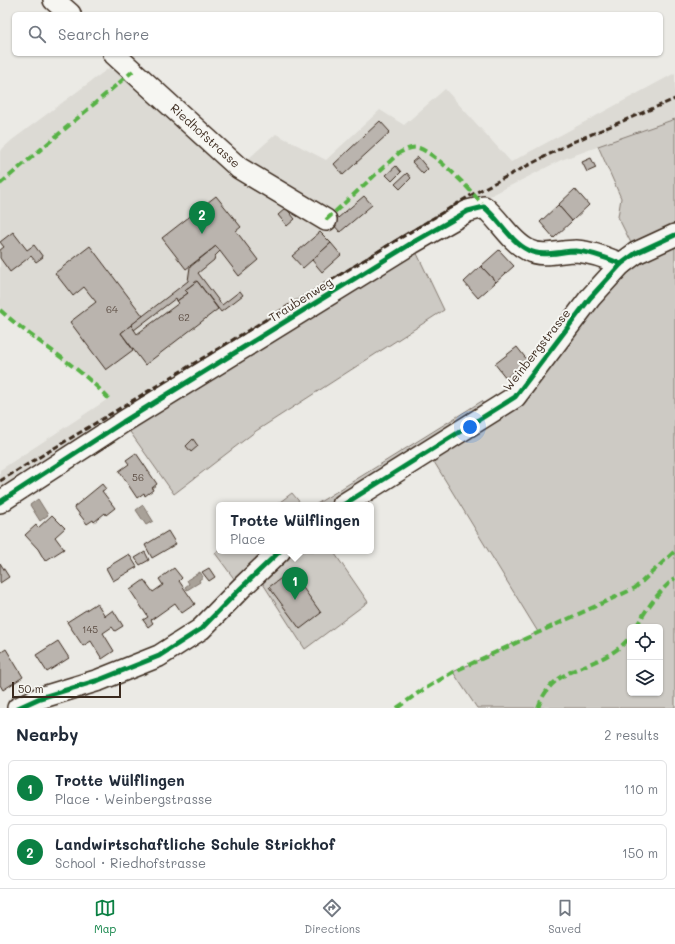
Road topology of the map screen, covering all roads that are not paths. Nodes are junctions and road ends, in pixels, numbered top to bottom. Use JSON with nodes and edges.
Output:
{"nodes":[{"id":1,"x":54,"y":0,"type":"edge"},
{"id":2,"x":68,"y":12,"type":"edge"},
{"id":3,"x":116,"y":56,"type":"edge"},
{"id":4,"x":326,"y":220,"type":"dead end"},
{"id":5,"x":675,"y":235,"type":"edge"},
{"id":6,"x":621,"y":264,"type":"junction"},
{"id":7,"x":0,"y":502,"type":"edge"},
{"id":8,"x":348,"y":502,"type":"edge"},
{"id":9,"x":277,"y":554,"type":"edge"},
{"id":10,"x":18,"y":708,"type":"edge"}],
"edges":[{"from":1,"to":2,"type":"street"},
{"from":3,"to":4,"type":"street","name":"Riedhofstrasse"},
{"from":5,"to":6,"type":"street","name":"Weinbergstrasse"},
{"from":6,"to":7,"type":"street","name":"Traubenweg"},
{"from":6,"to":8,"type":"street","name":"Weinbergstrasse"},
{"from":9,"to":10,"type":"street"}]}
